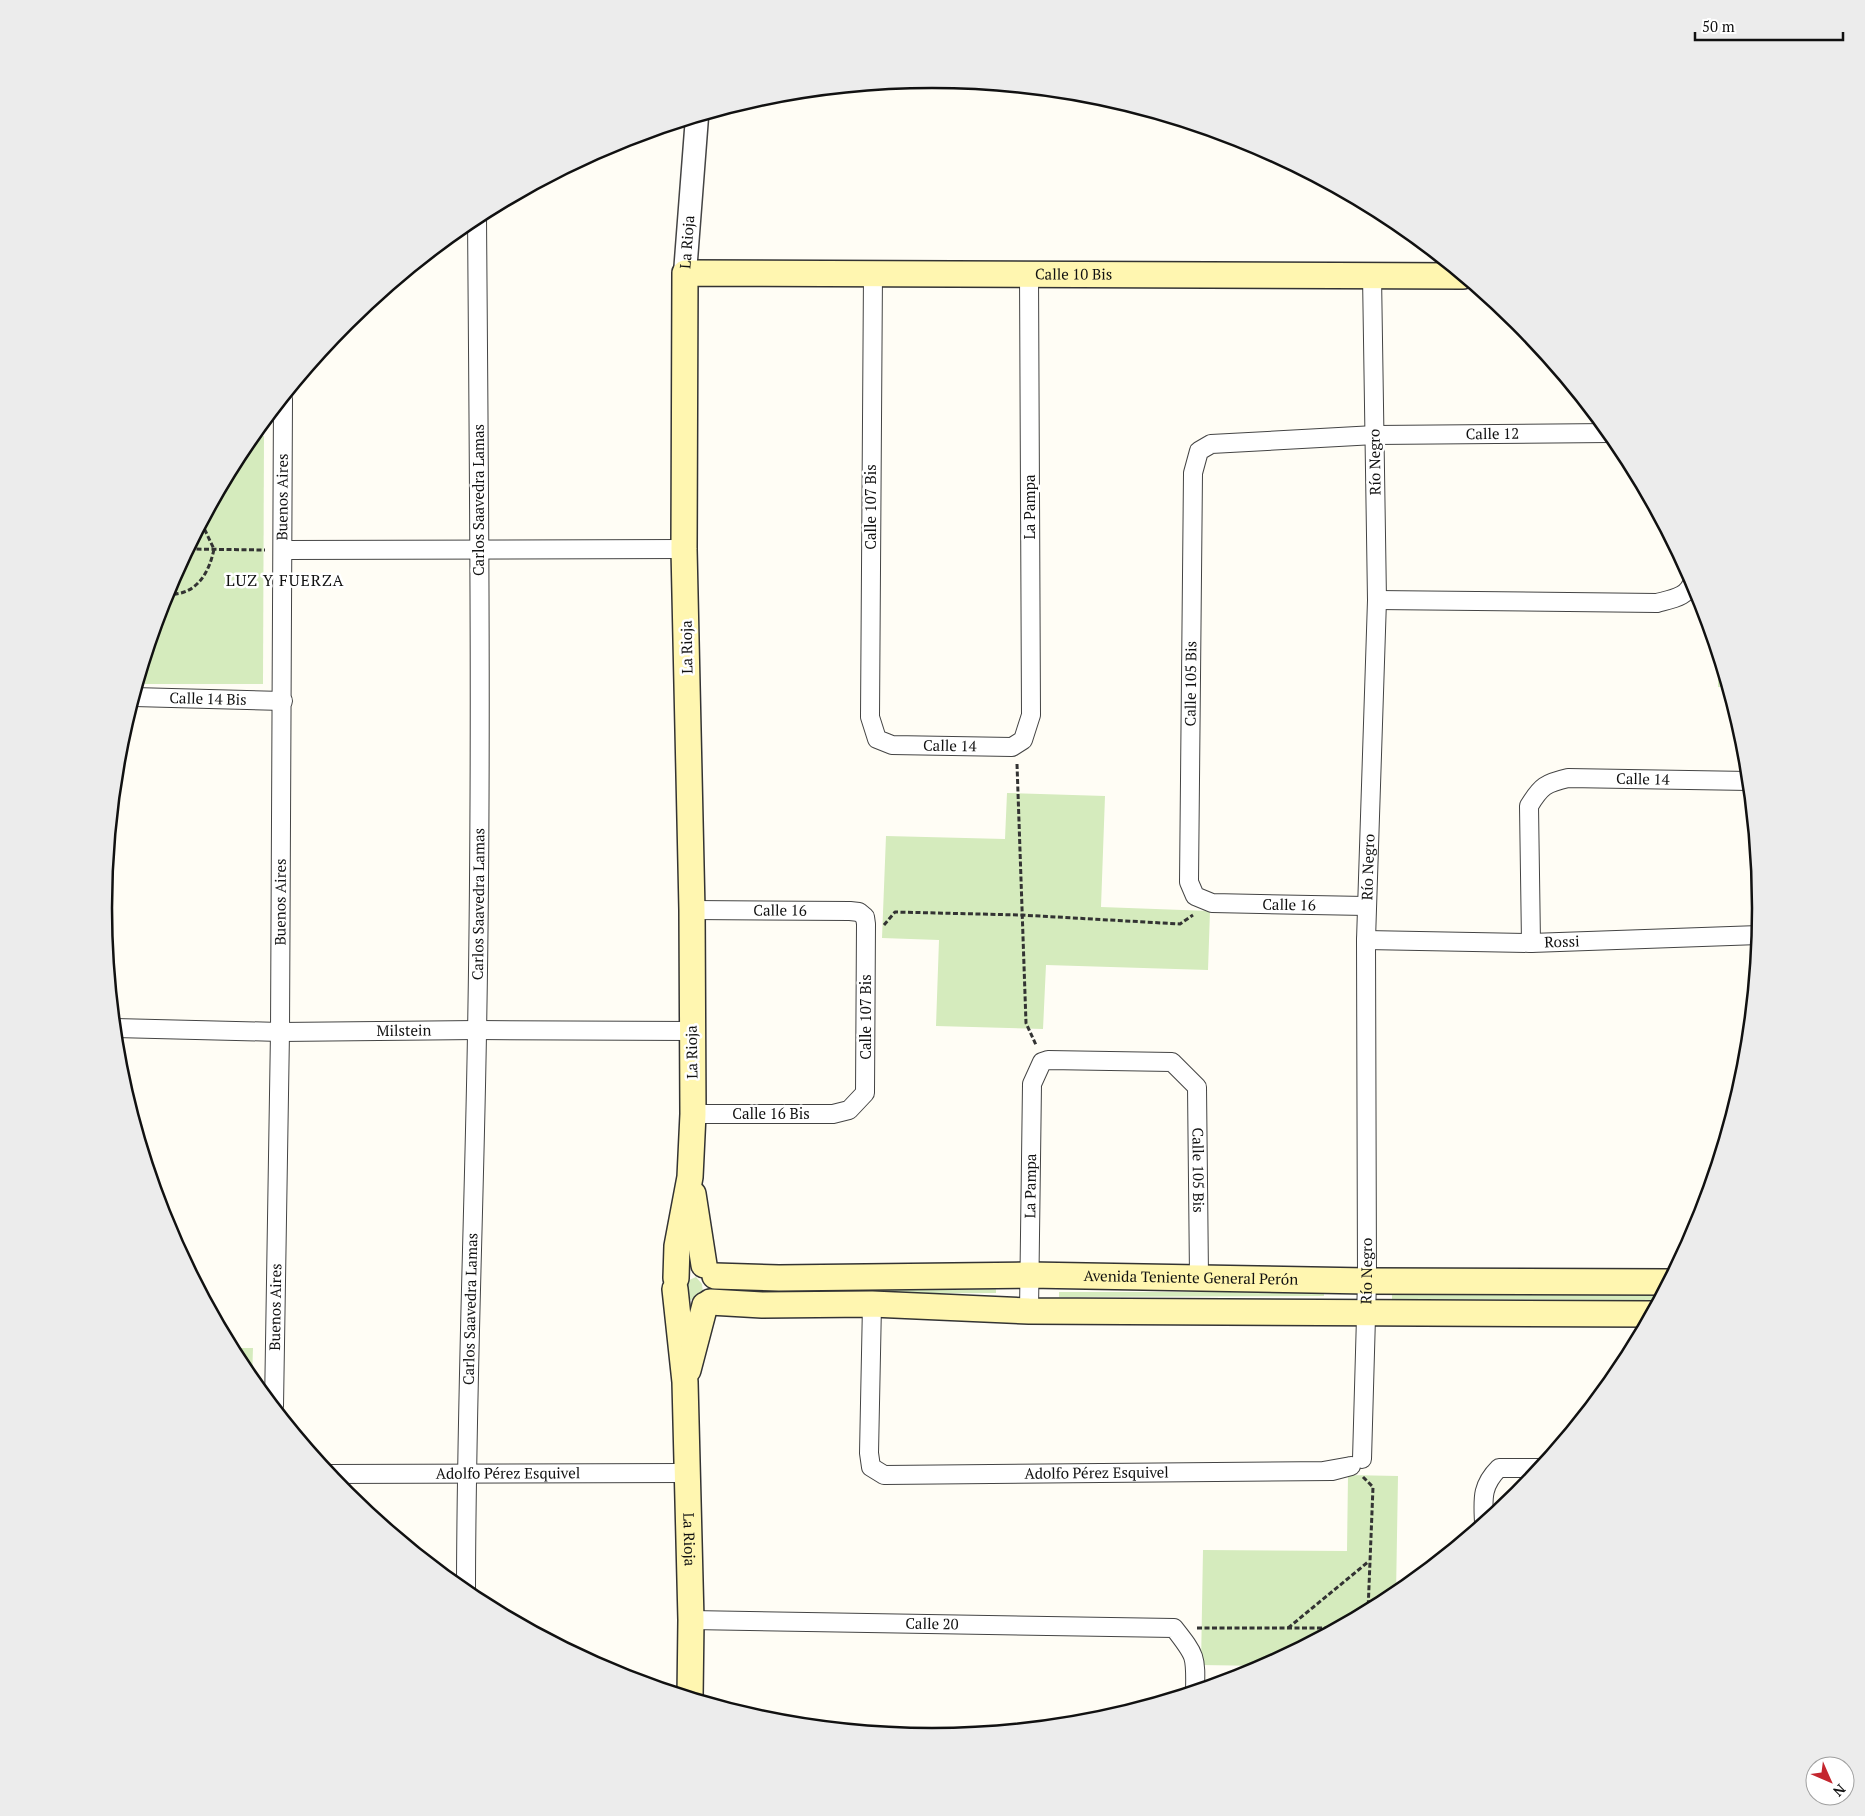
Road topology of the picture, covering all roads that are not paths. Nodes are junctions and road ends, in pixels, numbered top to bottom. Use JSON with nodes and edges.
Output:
{"nodes":[{"id":1,"x":692,"y":124,"type":"edge"},
{"id":2,"x":477,"y":226,"type":"edge"},
{"id":3,"x":685,"y":274,"type":"junction"},
{"id":4,"x":872,"y":274,"type":"junction"},
{"id":5,"x":1028,"y":274,"type":"junction"},
{"id":6,"x":1372,"y":275,"type":"junction"},
{"id":7,"x":1455,"y":276,"type":"edge"},
{"id":8,"x":280,"y":412,"type":"edge"},
{"id":9,"x":1601,"y":433,"type":"edge"},
{"id":10,"x":1375,"y":435,"type":"junction"},
{"id":11,"x":1199,"y":451,"type":"joint"},
{"id":12,"x":479,"y":548,"type":"junction"},
{"id":13,"x":684,"y":549,"type":"junction"},
{"id":14,"x":283,"y":550,"type":"junction"},
{"id":15,"x":1689,"y":589,"type":"edge"},
{"id":16,"x":1377,"y":600,"type":"junction"},
{"id":17,"x":140,"y":697,"type":"edge"},
{"id":18,"x":282,"y":701,"type":"junction"},
{"id":19,"x":877,"y":739,"type":"joint"},
{"id":20,"x":1017,"y":743,"type":"joint"},
{"id":21,"x":1743,"y":781,"type":"edge"},
{"id":22,"x":1212,"y":903,"type":"joint"},
{"id":23,"x":1366,"y":906,"type":"junction"},
{"id":24,"x":692,"y":910,"type":"junction"},
{"id":25,"x":866,"y":921,"type":"joint"},
{"id":26,"x":1752,"y":935,"type":"edge"},
{"id":27,"x":1366,"y":940,"type":"junction"},
{"id":28,"x":1531,"y":943,"type":"junction"},
{"id":29,"x":121,"y":1028,"type":"edge"},
{"id":30,"x":477,"y":1030,"type":"junction"},
{"id":31,"x":691,"y":1031,"type":"junction"},
{"id":32,"x":280,"y":1032,"type":"junction"},
{"id":33,"x":1042,"y":1062,"type":"joint"},
{"id":34,"x":849,"y":1110,"type":"joint"},
{"id":35,"x":693,"y":1114,"type":"junction"},
{"id":36,"x":690,"y":1177,"type":"junction"},
{"id":37,"x":710,"y":1270,"type":"junction"},
{"id":38,"x":1029,"y":1274,"type":"junction"},
{"id":39,"x":1199,"y":1276,"type":"junction"},
{"id":40,"x":1367,"y":1281,"type":"junction"},
{"id":41,"x":1662,"y":1282,"type":"edge"},
{"id":42,"x":675,"y":1284,"type":"junction"},
{"id":43,"x":707,"y":1303,"type":"junction"},
{"id":44,"x":872,"y":1304,"type":"junction"},
{"id":45,"x":1029,"y":1311,"type":"junction"},
{"id":46,"x":1366,"y":1313,"type":"junction"},
{"id":47,"x":1645,"y":1314,"type":"edge"},
{"id":48,"x":685,"y":1382,"type":"junction"},
{"id":49,"x":274,"y":1396,"type":"edge"},
{"id":50,"x":1357,"y":1463,"type":"joint"},
{"id":51,"x":1531,"y":1468,"type":"edge"},
{"id":52,"x":686,"y":1473,"type":"junction"},
{"id":53,"x":339,"y":1474,"type":"edge"},
{"id":54,"x":466,"y":1475,"type":"junction"},
{"id":55,"x":1484,"y":1515,"type":"edge"},
{"id":56,"x":466,"y":1582,"type":"edge"},
{"id":57,"x":691,"y":1620,"type":"junction"},
{"id":58,"x":1196,"y":1685,"type":"edge"},
{"id":59,"x":690,"y":1692,"type":"edge"}],
"edges":[{"from":1,"to":3,"type":"street","name":"La Rioja"},
{"from":2,"to":12,"type":"street","name":"Carlos Saavedra Lamas"},
{"from":3,"to":4,"type":"main road","name":"Calle 10 Bis"},
{"from":3,"to":13,"type":"main road","name":"La Rioja"},
{"from":4,"to":5,"type":"main road","name":"Calle 10 Bis"},
{"from":4,"to":19,"type":"street","name":"Calle 107 Bis"},
{"from":5,"to":6,"type":"main road","name":"Calle 10 Bis"},
{"from":5,"to":20,"type":"street","name":"La Pampa"},
{"from":6,"to":7,"type":"main road","name":"Calle 10 Bis"},
{"from":6,"to":10,"type":"street","name":"Río Negro"},
{"from":8,"to":14,"type":"street","name":"Buenos Aires"},
{"from":9,"to":10,"type":"street","name":"Calle 12"},
{"from":10,"to":11,"type":"street","name":"Calle 12"},
{"from":10,"to":16,"type":"street","name":"Río Negro"},
{"from":11,"to":22,"type":"street","name":"Calle 105 Bis"},
{"from":12,"to":13,"type":"street"},
{"from":12,"to":14,"type":"street"},
{"from":12,"to":30,"type":"street","name":"Carlos Saavedra Lamas"},
{"from":13,"to":24,"type":"main road","name":"La Rioja"},
{"from":14,"to":18,"type":"street","name":"Buenos Aires"},
{"from":15,"to":16,"type":"street"},
{"from":16,"to":23,"type":"street","name":"Río Negro"},
{"from":17,"to":18,"type":"street","name":"Calle 14 Bis"},
{"from":18,"to":32,"type":"street","name":"Buenos Aires"},
{"from":19,"to":20,"type":"street","name":"Calle 14"},
{"from":21,"to":28,"type":"street","name":"Calle 14"},
{"from":22,"to":23,"type":"street","name":"Calle 16"},
{"from":23,"to":27,"type":"street","name":"Río Negro"},
{"from":24,"to":25,"type":"street","name":"Calle 16"},
{"from":24,"to":31,"type":"main road","name":"La Rioja"},
{"from":25,"to":34,"type":"street","name":"Calle 107 Bis"},
{"from":26,"to":28,"type":"street","name":"Rossi"},
{"from":27,"to":28,"type":"street","name":"Rossi"},
{"from":27,"to":40,"type":"street","name":"Río Negro"},
{"from":29,"to":32,"type":"street","name":"Milstein"},
{"from":30,"to":31,"type":"street","name":"Milstein"},
{"from":30,"to":32,"type":"street","name":"Milstein"},
{"from":30,"to":54,"type":"street","name":"Carlos Saavedra Lamas"},
{"from":31,"to":35,"type":"main road","name":"La Rioja"},
{"from":32,"to":49,"type":"street","name":"Buenos Aires"},
{"from":33,"to":38,"type":"street","name":"La Pampa"},
{"from":33,"to":39,"type":"street","name":"Calle 105 Bis"},
{"from":34,"to":35,"type":"street","name":"Calle 16 Bis"},
{"from":35,"to":36,"type":"main road","name":"La Rioja"},
{"from":36,"to":37,"type":"main road","name":"La Rioja"},
{"from":36,"to":42,"type":"main road","name":"La Rioja"},
{"from":37,"to":38,"type":"main road","name":"Avenida Teniente General Perón"},
{"from":37,"to":42,"type":"main road"},
{"from":37,"to":43,"type":"main road"},
{"from":38,"to":39,"type":"main road","name":"Avenida Teniente General Perón"},
{"from":38,"to":45,"type":"street","name":"La Pampa"},
{"from":39,"to":40,"type":"main road","name":"Avenida Teniente General Perón"},
{"from":40,"to":41,"type":"main road","name":"Avenida Teniente General Perón"},
{"from":40,"to":46,"type":"street","name":"Río Negro"},
{"from":42,"to":43,"type":"main road"},
{"from":42,"to":48,"type":"main road","name":"La Rioja"},
{"from":43,"to":44,"type":"main road"},
{"from":43,"to":48,"type":"main road","name":"La Rioja"},
{"from":44,"to":45,"type":"main road"},
{"from":44,"to":50,"type":"street","name":"Adolfo Pérez Esquivel"},
{"from":45,"to":46,"type":"main road"},
{"from":46,"to":47,"type":"main road"},
{"from":46,"to":50,"type":"street","name":"Río Negro"},
{"from":48,"to":52,"type":"main road","name":"La Rioja"},
{"from":51,"to":55,"type":"street"},
{"from":52,"to":54,"type":"street","name":"Adolfo Pérez Esquivel"},
{"from":52,"to":57,"type":"main road","name":"La Rioja"},
{"from":53,"to":54,"type":"street","name":"Adolfo Pérez Esquivel"},
{"from":54,"to":56,"type":"street","name":"Carlos Saavedra Lamas"},
{"from":57,"to":58,"type":"street","name":"Calle 20"},
{"from":57,"to":59,"type":"main road","name":"La Rioja"}]}
